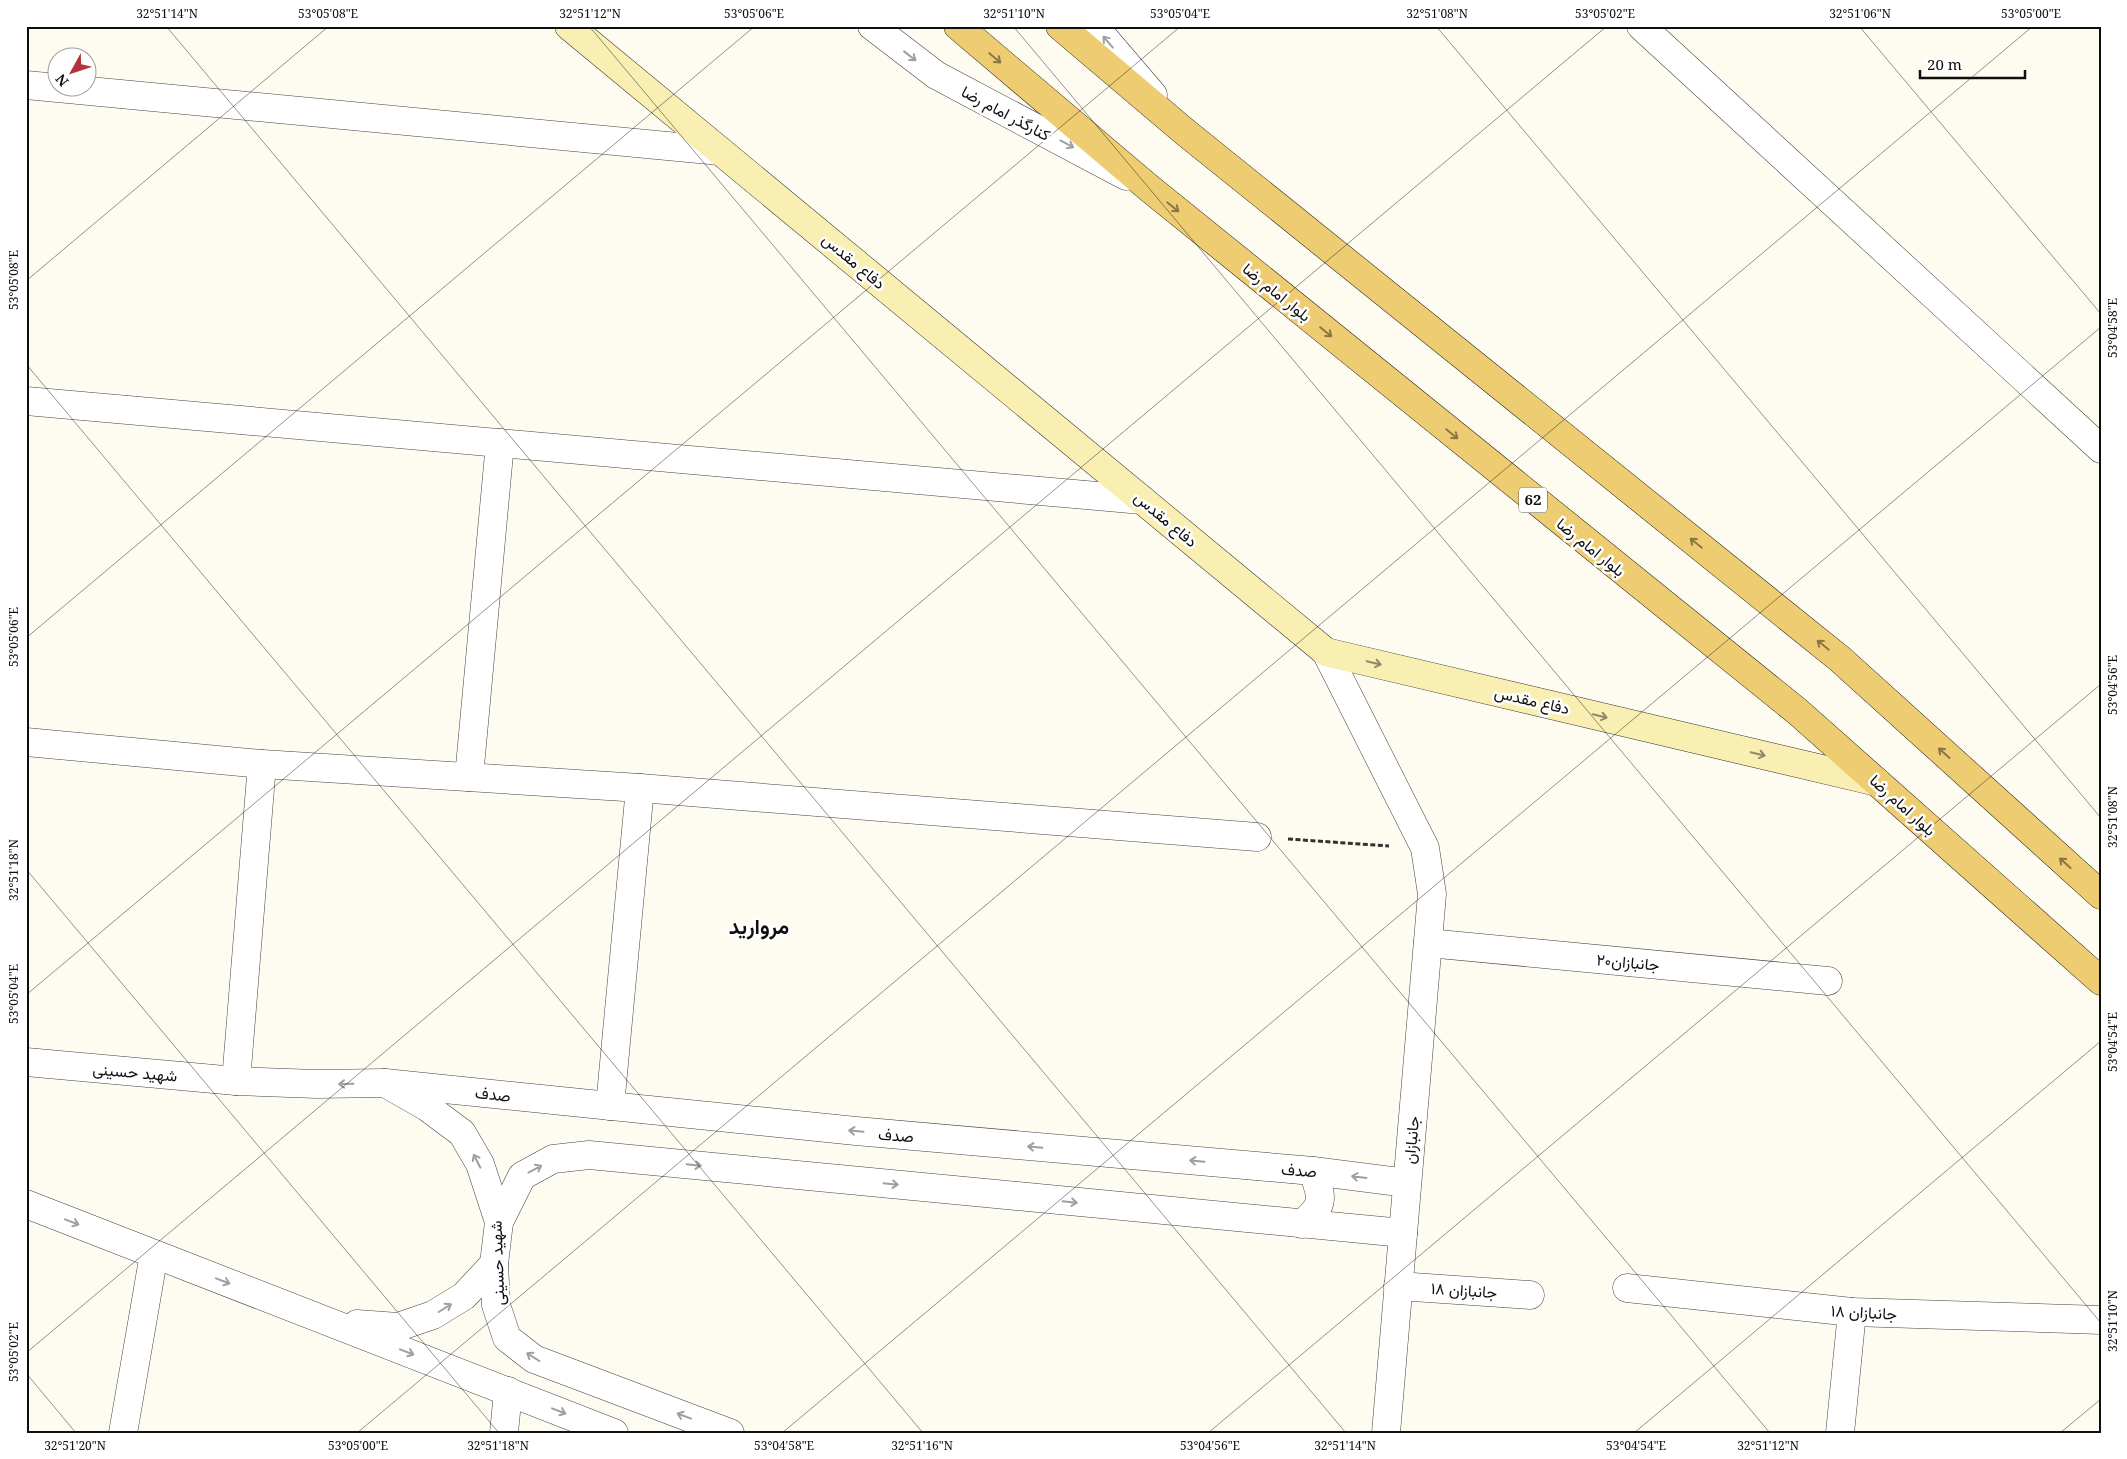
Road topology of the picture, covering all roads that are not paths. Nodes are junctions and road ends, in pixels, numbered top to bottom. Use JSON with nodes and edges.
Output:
{"nodes":[{"id":1,"x":569,"y":26,"type":"edge"},
{"id":2,"x":872,"y":26,"type":"edge"},
{"id":3,"x":958,"y":26,"type":"edge"},
{"id":4,"x":1060,"y":26,"type":"edge"},
{"id":5,"x":1094,"y":26,"type":"edge"},
{"id":6,"x":1641,"y":26,"type":"edge"},
{"id":7,"x":26,"y":85,"type":"edge"},
{"id":8,"x":1185,"y":132,"type":"junction"},
{"id":9,"x":720,"y":151,"type":"junction"},
{"id":10,"x":1149,"y":188,"type":"junction"},
{"id":11,"x":26,"y":401,"type":"edge"},
{"id":12,"x":500,"y":443,"type":"junction"},
{"id":13,"x":2101,"y":450,"type":"edge"},
{"id":14,"x":1142,"y":500,"type":"junction"},
{"id":15,"x":1326,"y":652,"type":"junction"},
{"id":16,"x":26,"y":742,"type":"edge"},
{"id":17,"x":262,"y":764,"type":"junction"},
{"id":18,"x":469,"y":777,"type":"junction"},
{"id":19,"x":1877,"y":782,"type":"junction"},
{"id":20,"x":640,"y":788,"type":"junction"},
{"id":21,"x":1257,"y":837,"type":"road end"},
{"id":22,"x":2101,"y":895,"type":"edge"},
{"id":23,"x":1428,"y":943,"type":"junction"},
{"id":24,"x":1828,"y":981,"type":"dead end"},
{"id":25,"x":2101,"y":981,"type":"edge"},
{"id":26,"x":27,"y":1063,"type":"edge"},
{"id":27,"x":236,"y":1081,"type":"junction"},
{"id":28,"x":385,"y":1083,"type":"junction"},
{"id":29,"x":610,"y":1106,"type":"junction"},
{"id":30,"x":1313,"y":1171,"type":"junction"},
{"id":31,"x":1407,"y":1183,"type":"junction"},
{"id":32,"x":26,"y":1188,"type":"edge"},
{"id":33,"x":35,"y":1207,"type":"edge"},
{"id":34,"x":498,"y":1222,"type":"junction"},
{"id":35,"x":1302,"y":1224,"type":"junction"},
{"id":36,"x":1403,"y":1233,"type":"junction"},
{"id":37,"x":154,"y":1254,"type":"junction"},
{"id":38,"x":494,"y":1264,"type":"junction"},
{"id":39,"x":1398,"y":1286,"type":"junction"},
{"id":40,"x":1628,"y":1288,"type":"dead end"},
{"id":41,"x":1530,"y":1295,"type":"dead end"},
{"id":42,"x":1852,"y":1312,"type":"junction"},
{"id":43,"x":2101,"y":1320,"type":"edge"},
{"id":44,"x":331,"y":1323,"type":"junction"},
{"id":45,"x":508,"y":1391,"type":"junction"},
{"id":46,"x":123,"y":1433,"type":"edge"},
{"id":47,"x":504,"y":1433,"type":"edge"},
{"id":48,"x":614,"y":1433,"type":"edge"},
{"id":49,"x":730,"y":1433,"type":"edge"},
{"id":50,"x":1386,"y":1433,"type":"edge"},
{"id":51,"x":1840,"y":1433,"type":"edge"}],
"edges":[{"from":1,"to":9,"type":"main road","name":"دفاع مقدس"},
{"from":2,"to":10,"type":"street","name":"کنارگذر امام رضا","one_way":true},
{"from":3,"to":10,"type":"main road","name":"بلوار امام رضا","number":"62","one_way":true},
{"from":4,"to":8,"type":"main road"},
{"from":8,"to":5,"type":"street","one_way":true},
{"from":6,"to":13,"type":"street"},
{"from":7,"to":9,"type":"street"},
{"from":22,"to":8,"type":"main road","one_way":true},
{"from":9,"to":14,"type":"main road","name":"دفاع مقدس"},
{"from":10,"to":19,"type":"main road","name":"بلوار امام رضا","number":"62","one_way":true},
{"from":11,"to":12,"type":"street"},
{"from":12,"to":14,"type":"street"},
{"from":12,"to":18,"type":"street"},
{"from":14,"to":15,"type":"main road","name":"دفاع مقدس"},
{"from":15,"to":19,"type":"main road","name":"دفاع مقدس","one_way":true},
{"from":15,"to":23,"type":"street","name":"جانبازان"},
{"from":16,"to":17,"type":"street"},
{"from":17,"to":18,"type":"street"},
{"from":17,"to":27,"type":"street"},
{"from":18,"to":20,"type":"street"},
{"from":19,"to":25,"type":"main road","name":"بلوار امام رضا","number":"62"},
{"from":20,"to":21,"type":"street"},
{"from":20,"to":29,"type":"street"},
{"from":23,"to":24,"type":"street","name":"جانبازان۲۰"},
{"from":23,"to":31,"type":"street","name":"جانبازان"},
{"from":26,"to":27,"type":"street","name":"شهید حسینی"},
{"from":28,"to":27,"type":"street","name":"شهید حسینی","one_way":true},
{"from":28,"to":29,"type":"street","name":"صدف"},
{"from":34,"to":28,"type":"street","name":"شهید حسینی","one_way":true},
{"from":30,"to":29,"type":"street","name":"صدف","one_way":true},
{"from":31,"to":30,"type":"street","name":"صدف","one_way":true},
{"from":30,"to":35,"type":"street"},
{"from":31,"to":36,"type":"street","name":"جانبازان"},
{"from":32,"to":33,"type":"street"},
{"from":33,"to":37,"type":"street","one_way":true},
{"from":34,"to":35,"type":"street","one_way":true},
{"from":34,"to":38,"type":"street","name":"شهید حسینی"},
{"from":35,"to":36,"type":"street"},
{"from":36,"to":39,"type":"street","name":"جانبازان"},
{"from":37,"to":44,"type":"street","one_way":true},
{"from":37,"to":46,"type":"street"},
{"from":44,"to":38,"type":"street","one_way":true},
{"from":49,"to":38,"type":"street","name":"شهید حسینی","one_way":true},
{"from":39,"to":41,"type":"street","name":"۱۸ جانبازان"},
{"from":39,"to":50,"type":"street","name":"جانبازان"},
{"from":40,"to":42,"type":"street","name":"جانبازان ۱۸"},
{"from":42,"to":43,"type":"street","name":"جانبازان ۱۸"},
{"from":42,"to":51,"type":"street"},
{"from":44,"to":45,"type":"street","one_way":true},
{"from":45,"to":47,"type":"street"},
{"from":45,"to":48,"type":"street","one_way":true}]}
